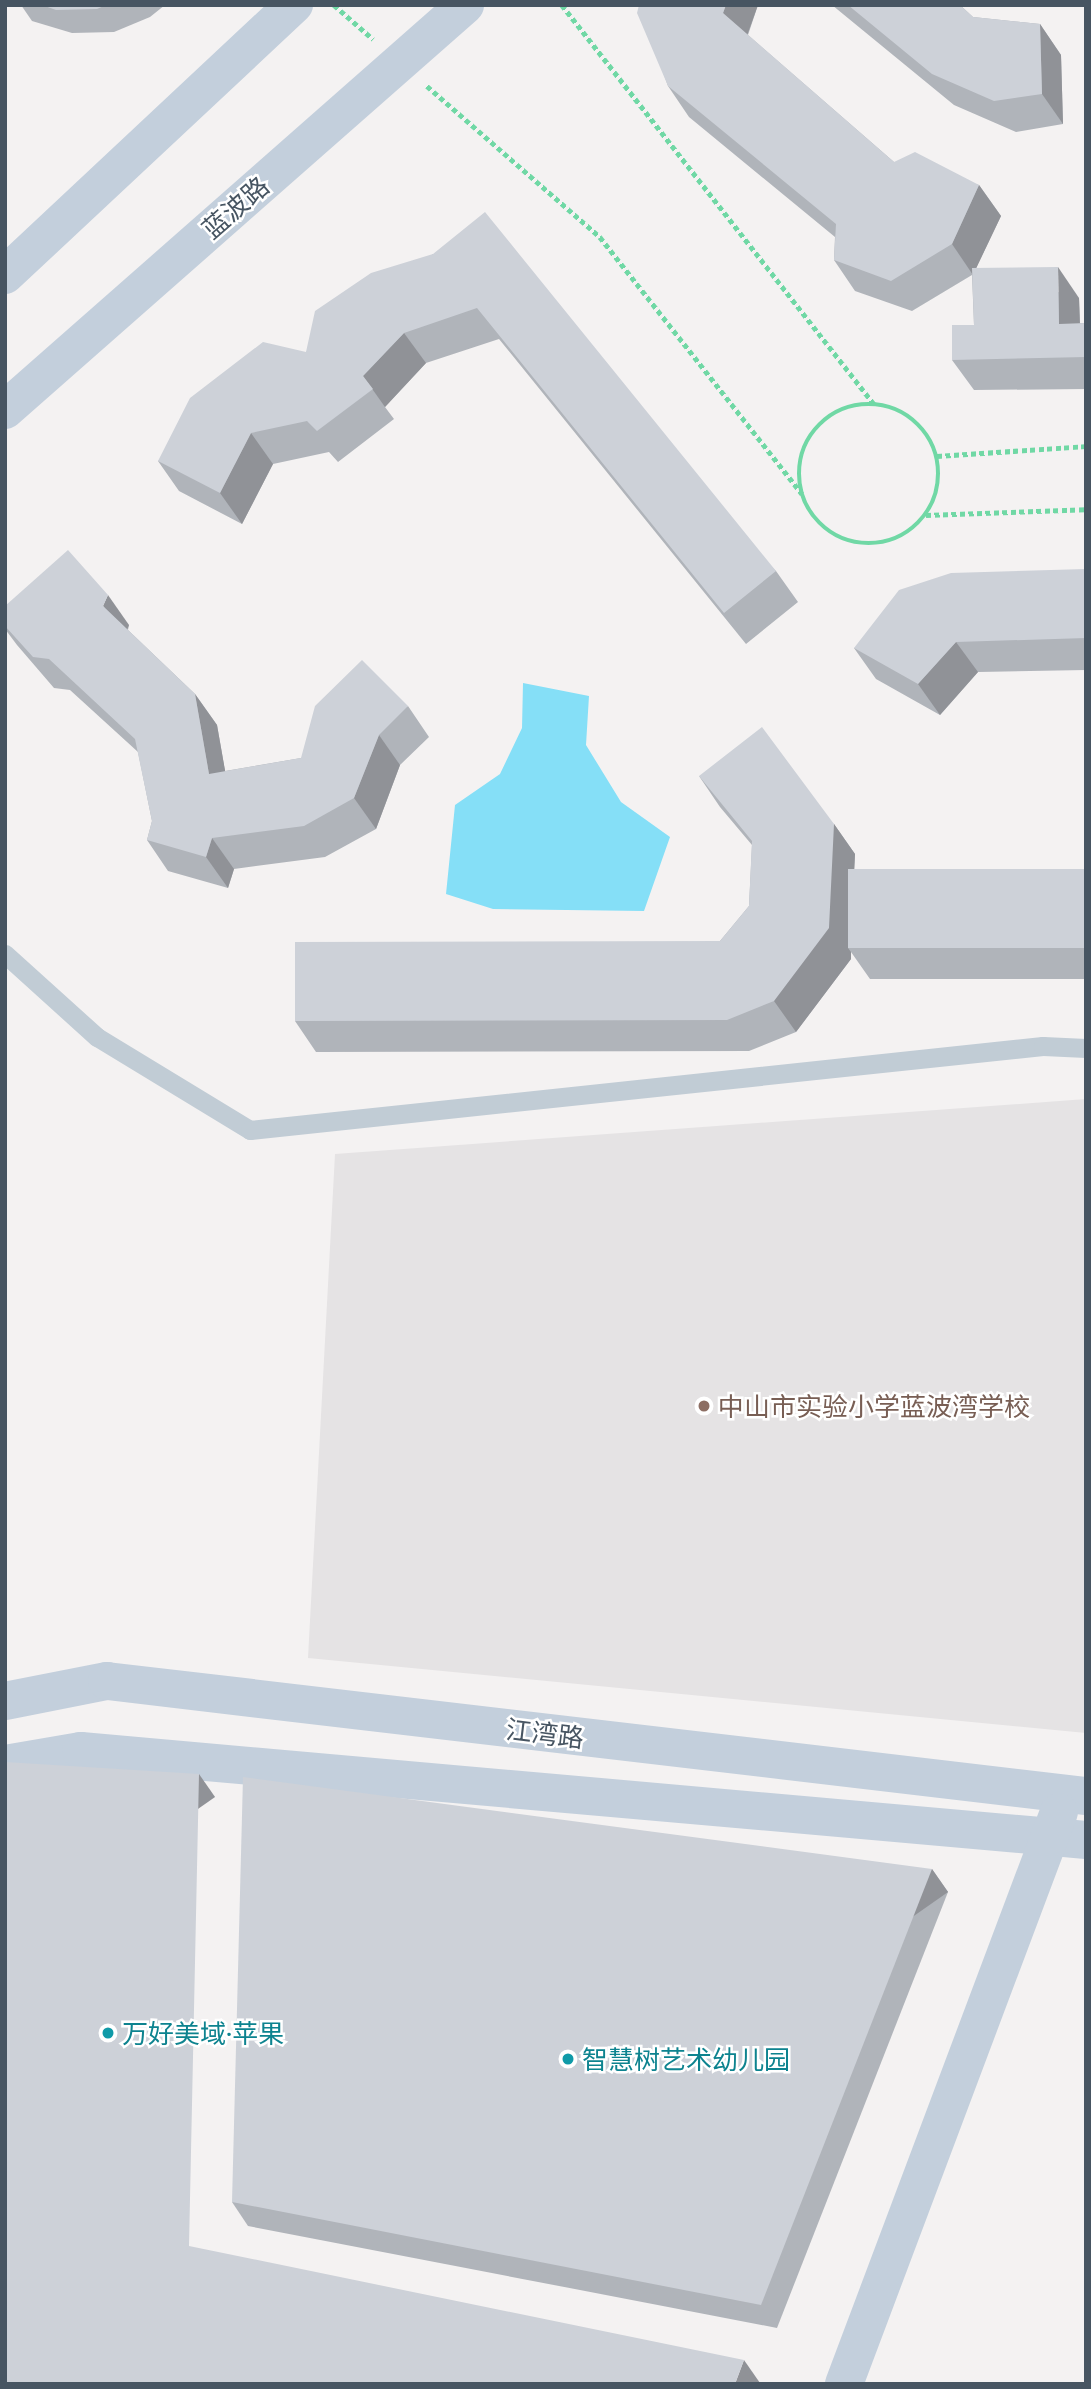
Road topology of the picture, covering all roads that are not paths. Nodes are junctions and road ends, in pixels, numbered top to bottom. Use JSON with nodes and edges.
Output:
{"nodes":[{"id":1,"x":294,"y":5,"type":"edge"},
{"id":2,"x":465,"y":5,"type":"edge"},
{"id":3,"x":5,"y":275,"type":"edge"},
{"id":4,"x":5,"y":410,"type":"edge"},
{"id":5,"x":5,"y":954,"type":"edge"},
{"id":6,"x":1086,"y":1048,"type":"edge"},
{"id":7,"x":5,"y":1701,"type":"edge"},
{"id":8,"x":5,"y":1764,"type":"edge"},
{"id":9,"x":1075,"y":1795,"type":"edge"},
{"id":10,"x":1068,"y":1838,"type":"edge"},
{"id":11,"x":844,"y":2384,"type":"edge"}],
"edges":[{"from":1,"to":3,"type":"street"},
{"from":2,"to":4,"type":"street","name":"蓝波路"},
{"from":5,"to":6,"type":"lane"},
{"from":7,"to":9,"type":"street","name":"江湾路"},
{"from":8,"to":10,"type":"street"},
{"from":9,"to":10,"type":"street"},
{"from":10,"to":11,"type":"street"}]}
